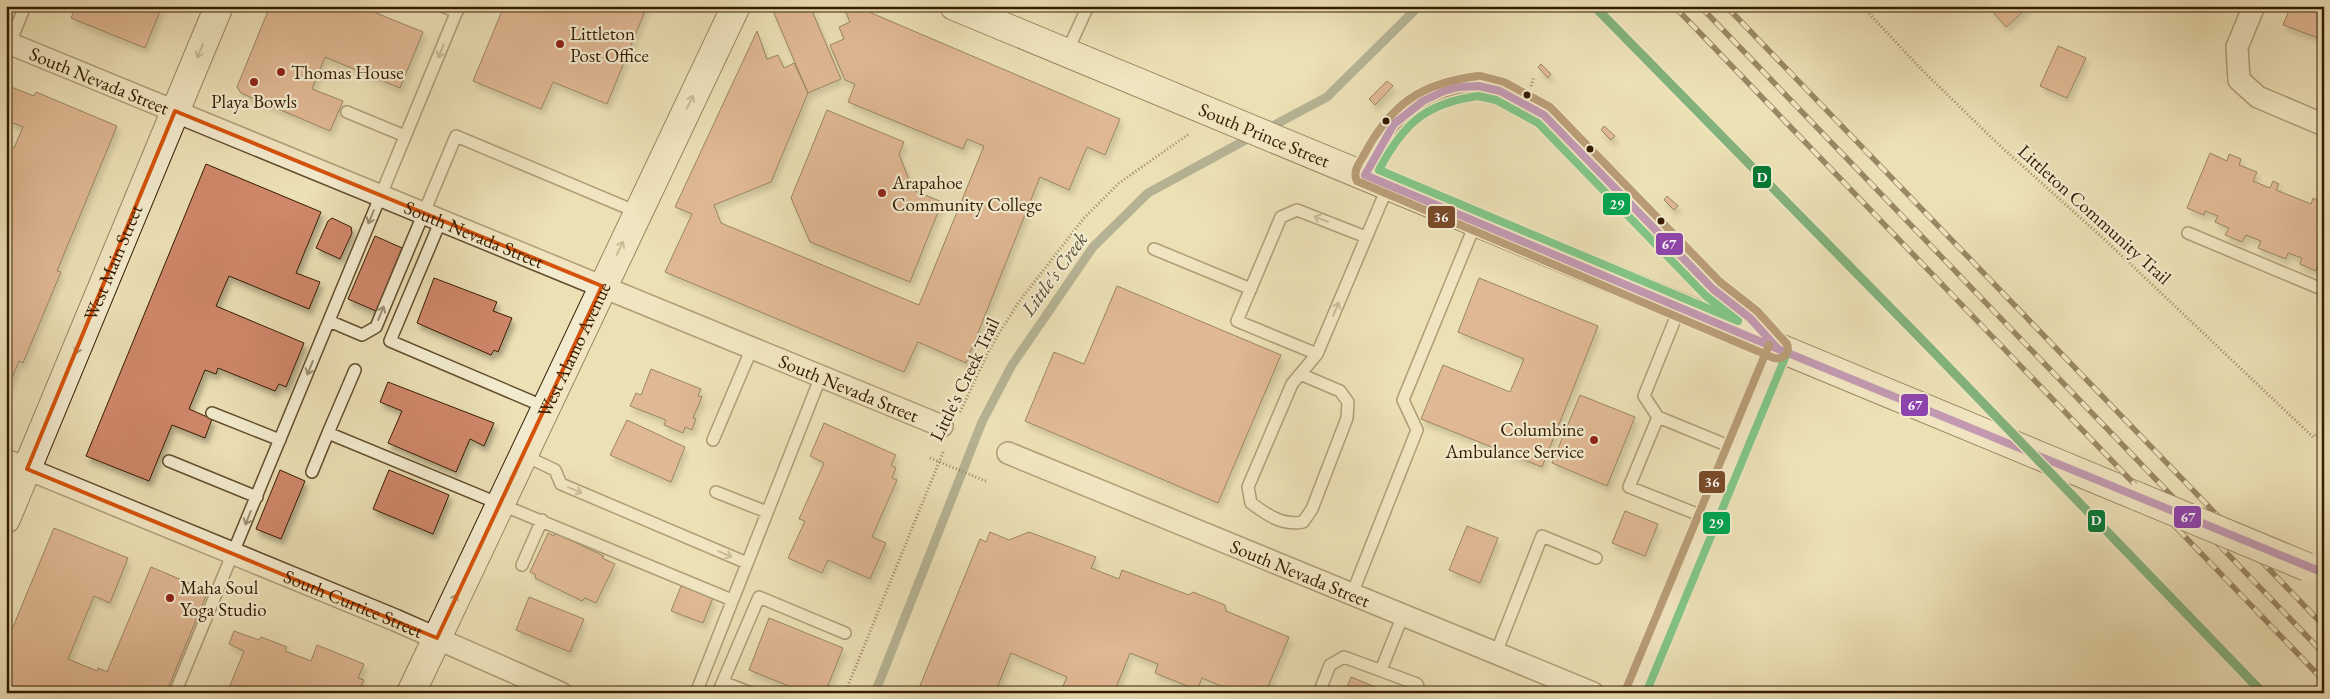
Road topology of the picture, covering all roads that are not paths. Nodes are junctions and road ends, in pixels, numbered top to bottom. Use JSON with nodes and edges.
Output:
{"nodes":[{"id":1,"x":25,"y":6,"type":"edge"},
{"id":2,"x":219,"y":6,"type":"edge"},
{"id":3,"x":442,"y":6,"type":"edge"},
{"id":4,"x":736,"y":6,"type":"edge"},
{"id":5,"x":954,"y":6,"type":"edge"},
{"id":6,"x":1088,"y":6,"type":"edge"},
{"id":7,"x":2254,"y":6,"type":"edge"},
{"id":8,"x":458,"y":9,"type":"edge"},
{"id":9,"x":8,"y":42,"type":"edge"},
{"id":10,"x":1067,"y":53,"type":"junction"},
{"id":11,"x":175,"y":111,"type":"junction"},
{"id":12,"x":347,"y":112,"type":"dead end"},
{"id":13,"x":2324,"y":125,"type":"edge"},
{"id":14,"x":405,"y":136,"type":"junction"},
{"id":15,"x":1376,"y":180,"type":"junction"},
{"id":16,"x":380,"y":195,"type":"junction"},
{"id":17,"x":637,"y":212,"type":"junction"},
{"id":18,"x":432,"y":216,"type":"junction"},
{"id":19,"x":1476,"y":222,"type":"junction"},
{"id":20,"x":2188,"y":232,"type":"dead end"},
{"id":21,"x":1366,"y":238,"type":"junction"},
{"id":22,"x":1154,"y":249,"type":"dead end"},
{"id":23,"x":602,"y":286,"type":"junction"},
{"id":24,"x":1251,"y":289,"type":"junction"},
{"id":25,"x":2324,"y":290,"type":"edge"},
{"id":26,"x":1680,"y":308,"type":"junction"},
{"id":27,"x":329,"y":321,"type":"junction"},
{"id":28,"x":752,"y":348,"type":"junction"},
{"id":29,"x":1778,"y":348,"type":"junction"},
{"id":30,"x":1317,"y":354,"type":"junction"},
{"id":31,"x":355,"y":370,"type":"dead end"},
{"id":32,"x":1300,"y":374,"type":"junction"},
{"id":33,"x":821,"y":376,"type":"junction"},
{"id":34,"x":545,"y":407,"type":"junction"},
{"id":35,"x":212,"y":413,"type":"dead end"},
{"id":36,"x":1658,"y":418,"type":"junction"},
{"id":37,"x":949,"y":423,"type":"road end"},
{"id":38,"x":328,"y":433,"type":"junction"},
{"id":39,"x":280,"y":440,"type":"junction"},
{"id":40,"x":713,"y":440,"type":"dead end"},
{"id":41,"x":1736,"y":449,"type":"junction"},
{"id":42,"x":1008,"y":453,"type":"dead end"},
{"id":43,"x":523,"y":455,"type":"junction"},
{"id":44,"x":170,"y":461,"type":"dead end"},
{"id":45,"x":17,"y":465,"type":"edge"},
{"id":46,"x":312,"y":472,"type":"dead end"},
{"id":47,"x":716,"y":492,"type":"dead end"},
{"id":48,"x":257,"y":497,"type":"junction"},
{"id":49,"x":500,"y":503,"type":"junction"},
{"id":50,"x":767,"y":512,"type":"junction"},
{"id":51,"x":1707,"y":518,"type":"junction"},
{"id":52,"x":6,"y":519,"type":"edge"},
{"id":53,"x":542,"y":520,"type":"junction"},
{"id":54,"x":234,"y":554,"type":"junction"},
{"id":55,"x":1596,"y":558,"type":"dead end"},
{"id":56,"x":747,"y":563,"type":"junction"},
{"id":57,"x":522,"y":565,"type":"dead end"},
{"id":58,"x":2315,"y":570,"type":"edge"},
{"id":59,"x":1352,"y":594,"type":"junction"},
{"id":60,"x":732,"y":600,"type":"junction"},
{"id":61,"x":1403,"y":615,"type":"junction"},
{"id":62,"x":845,"y":633,"type":"dead end"},
{"id":63,"x":437,"y":638,"type":"junction"},
{"id":64,"x":1496,"y":653,"type":"junction"},
{"id":65,"x":1381,"y":670,"type":"junction"},
{"id":66,"x":723,"y":682,"type":"junction"},
{"id":67,"x":552,"y":691,"type":"edge"},
{"id":68,"x":176,"y":693,"type":"edge"},
{"id":69,"x":411,"y":693,"type":"edge"},
{"id":70,"x":696,"y":693,"type":"edge"},
{"id":71,"x":718,"y":693,"type":"edge"},
{"id":72,"x":751,"y":693,"type":"edge"},
{"id":73,"x":1318,"y":693,"type":"edge"},
{"id":74,"x":1420,"y":693,"type":"edge"},
{"id":75,"x":1593,"y":693,"type":"edge"},
{"id":76,"x":1635,"y":693,"type":"edge"}],
"edges":[{"from":1,"to":9,"type":"lane"},
{"from":2,"to":11,"type":"street","name":"West Main Street","one_way":true},
{"from":3,"to":8,"type":"lane"},
{"from":17,"to":4,"type":"street","name":"West Alamo Avenue","one_way":true},
{"from":5,"to":10,"type":"street","name":"South Prince Street"},
{"from":6,"to":10,"type":"lane"},
{"from":7,"to":13,"type":"street"},
{"from":8,"to":14,"type":"lane","one_way":true},
{"from":9,"to":11,"type":"street","name":"South Nevada Street"},
{"from":10,"to":15,"type":"street","name":"South Prince Street"},
{"from":11,"to":16,"type":"street","name":"South Nevada Street"},
{"from":11,"to":45,"type":"street","name":"West Main Street","one_way":true},
{"from":12,"to":14,"type":"lane"},
{"from":14,"to":16,"type":"lane"},
{"from":15,"to":19,"type":"street","name":"South Prince Street"},
{"from":15,"to":21,"type":"lane"},
{"from":15,"to":29,"type":"lane"},
{"from":16,"to":18,"type":"street","name":"South Nevada Street"},
{"from":16,"to":27,"type":"lane","one_way":true},
{"from":17,"to":18,"type":"lane"},
{"from":23,"to":17,"type":"street","name":"West Alamo Avenue","one_way":true},
{"from":18,"to":23,"type":"street","name":"South Nevada Street"},
{"from":27,"to":18,"type":"lane","one_way":true},
{"from":18,"to":34,"type":"lane"},
{"from":19,"to":26,"type":"street","name":"South Prince Street"},
{"from":19,"to":59,"type":"lane"},
{"from":20,"to":25,"type":"lane"},
{"from":21,"to":24,"type":"lane","one_way":true},
{"from":30,"to":21,"type":"lane","one_way":true},
{"from":22,"to":24,"type":"lane"},
{"from":23,"to":28,"type":"street","name":"South Nevada Street"},
{"from":23,"to":34,"type":"street","name":"West Alamo Avenue"},
{"from":24,"to":30,"type":"lane"},
{"from":26,"to":29,"type":"street","name":"South Prince Street"},
{"from":26,"to":36,"type":"lane"},
{"from":27,"to":39,"type":"lane","one_way":true},
{"from":28,"to":33,"type":"street","name":"South Nevada Street"},
{"from":28,"to":40,"type":"lane"},
{"from":29,"to":41,"type":"street"},
{"from":29,"to":58,"type":"street","name":"South Prince Street","bridge":true},
{"from":30,"to":32,"type":"lane"},
{"from":31,"to":38,"type":"lane"},
{"from":32,"to":32,"type":"lane"},
{"from":33,"to":37,"type":"street","name":"South Nevada Street"},
{"from":33,"to":50,"type":"lane"},
{"from":34,"to":43,"type":"street","name":"West Alamo Avenue"},
{"from":35,"to":39,"type":"lane"},
{"from":36,"to":41,"type":"lane"},
{"from":36,"to":51,"type":"lane"},
{"from":38,"to":46,"type":"lane"},
{"from":38,"to":49,"type":"lane"},
{"from":39,"to":48,"type":"lane"},
{"from":41,"to":51,"type":"street"},
{"from":42,"to":59,"type":"street","name":"South Nevada Street"},
{"from":43,"to":49,"type":"street","name":"West Alamo Avenue"},
{"from":43,"to":56,"type":"lane","one_way":true},
{"from":44,"to":48,"type":"lane"},
{"from":45,"to":52,"type":"street","name":"West Main Street"},
{"from":45,"to":54,"type":"street","name":"South Curtice Street"},
{"from":47,"to":50,"type":"lane"},
{"from":48,"to":54,"type":"lane","one_way":true},
{"from":49,"to":53,"type":"lane"},
{"from":63,"to":49,"type":"street","name":"West Alamo Avenue","one_way":true},
{"from":50,"to":56,"type":"lane"},
{"from":51,"to":76,"type":"street"},
{"from":53,"to":57,"type":"lane"},
{"from":53,"to":60,"type":"lane"},
{"from":54,"to":63,"type":"street","name":"South Curtice Street"},
{"from":54,"to":68,"type":"lane"},
{"from":55,"to":64,"type":"lane"},
{"from":56,"to":60,"type":"lane"},
{"from":59,"to":61,"type":"street","name":"South Nevada Street"},
{"from":60,"to":70,"type":"lane"},
{"from":61,"to":64,"type":"street","name":"South Nevada Street"},
{"from":61,"to":65,"type":"lane"},
{"from":62,"to":66,"type":"lane"},
{"from":63,"to":67,"type":"street","name":"South Curtice Street"},
{"from":63,"to":69,"type":"street","name":"West Alamo Avenue"},
{"from":64,"to":75,"type":"street","name":"South Nevada Street"},
{"from":65,"to":73,"type":"lane"},
{"from":65,"to":74,"type":"lane"},
{"from":66,"to":71,"type":"lane"},
{"from":66,"to":72,"type":"lane"}]}
